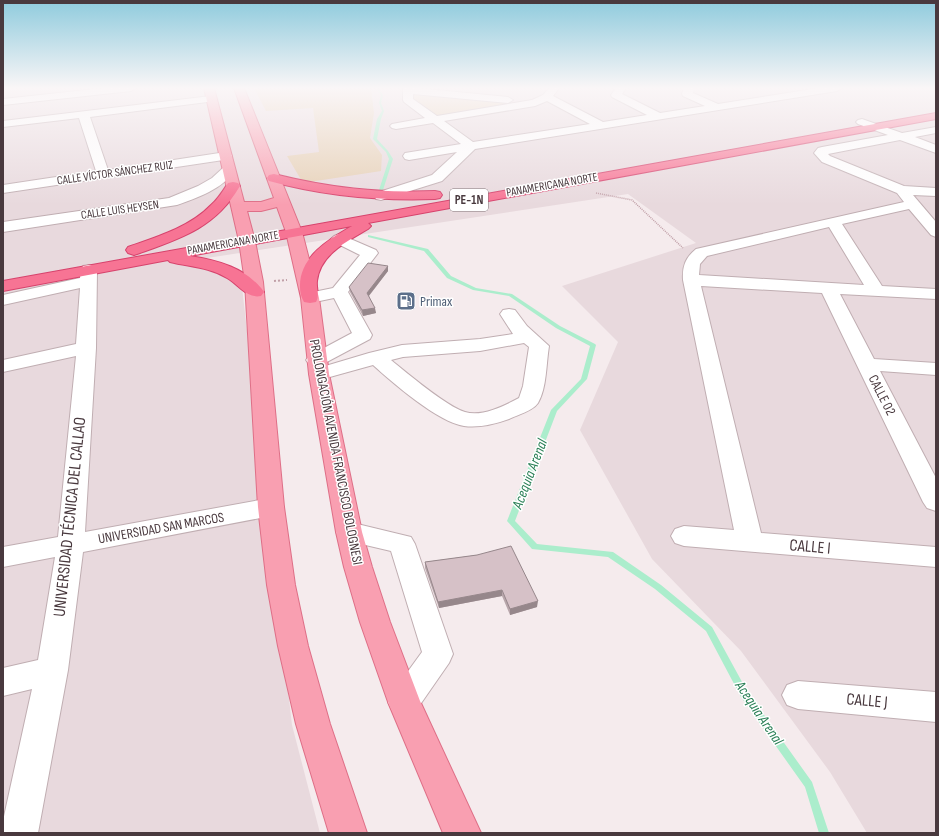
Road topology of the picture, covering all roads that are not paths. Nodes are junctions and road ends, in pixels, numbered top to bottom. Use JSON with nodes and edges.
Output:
{"nodes":[{"id":1,"x":88,"y":127,"type":"edge"},
{"id":2,"x":218,"y":127,"type":"edge"},
{"id":3,"x":254,"y":127,"type":"edge"},
{"id":4,"x":446,"y":127,"type":"edge"},
{"id":5,"x":589,"y":127,"type":"edge"},
{"id":6,"x":833,"y":127,"type":"edge"},
{"id":7,"x":875,"y":127,"type":"joint"},
{"id":8,"x":936,"y":130,"type":"edge"},
{"id":9,"x":901,"y":136,"type":"junction"},
{"id":10,"x":471,"y":146,"type":"junction"},
{"id":11,"x":936,"y":149,"type":"edge"},
{"id":12,"x":409,"y":156,"type":"dead end"},
{"id":13,"x":228,"y":164,"type":"junction"},
{"id":14,"x":102,"y":174,"type":"junction"},
{"id":15,"x":274,"y":178,"type":"junction"},
{"id":16,"x":233,"y":186,"type":"junction"},
{"id":17,"x":3,"y":189,"type":"edge"},
{"id":18,"x":902,"y":190,"type":"junction"},
{"id":19,"x":936,"y":192,"type":"edge"},
{"id":20,"x":444,"y":195,"type":"junction"},
{"id":21,"x":381,"y":196,"type":"junction"},
{"id":22,"x":912,"y":204,"type":"junction"},
{"id":23,"x":238,"y":205,"type":"junction"},
{"id":24,"x":398,"y":213,"type":"junction"},
{"id":25,"x":289,"y":218,"type":"junction"},
{"id":26,"x":833,"y":222,"type":"junction"},
{"id":27,"x":3,"y":227,"type":"edge"},
{"id":28,"x":936,"y":232,"type":"edge"},
{"id":29,"x":246,"y":236,"type":"junction"},
{"id":30,"x":339,"y":239,"type":"junction"},
{"id":31,"x":134,"y":250,"type":"junction"},
{"id":32,"x":157,"y":258,"type":"junction"},
{"id":33,"x":3,"y":274,"type":"edge"},
{"id":34,"x":89,"y":276,"type":"junction"},
{"id":35,"x":692,"y":280,"type":"junction"},
{"id":36,"x":3,"y":286,"type":"edge"},
{"id":37,"x":254,"y":287,"type":"junction"},
{"id":38,"x":307,"y":288,"type":"junction"},
{"id":39,"x":828,"y":288,"type":"junction"},
{"id":40,"x":876,"y":290,"type":"junction"},
{"id":41,"x":339,"y":292,"type":"junction"},
{"id":42,"x":936,"y":294,"type":"edge"},
{"id":43,"x":3,"y":300,"type":"edge"},
{"id":44,"x":509,"y":314,"type":"dead end"},
{"id":45,"x":526,"y":337,"type":"junction"},
{"id":46,"x":86,"y":348,"type":"junction"},
{"id":47,"x":376,"y":357,"type":"junction"},
{"id":48,"x":866,"y":364,"type":"junction"},
{"id":49,"x":3,"y":366,"type":"edge"},
{"id":50,"x":318,"y":367,"type":"junction"},
{"id":51,"x":936,"y":369,"type":"edge"},
{"id":52,"x":936,"y":502,"type":"edge"},
{"id":53,"x":271,"y":507,"type":"junction"},
{"id":54,"x":349,"y":532,"type":"junction"},
{"id":55,"x":684,"y":536,"type":"dead end"},
{"id":56,"x":750,"y":542,"type":"junction"},
{"id":57,"x":71,"y":544,"type":"junction"},
{"id":58,"x":3,"y":557,"type":"edge"},
{"id":59,"x":936,"y":558,"type":"edge"},
{"id":60,"x":52,"y":670,"type":"junction"},
{"id":61,"x":3,"y":682,"type":"edge"},
{"id":62,"x":798,"y":695,"type":"dead end"},
{"id":63,"x":404,"y":702,"type":"junction"},
{"id":64,"x":936,"y":707,"type":"edge"},
{"id":65,"x":19,"y":833,"type":"edge"},
{"id":66,"x":348,"y":833,"type":"edge"},
{"id":67,"x":462,"y":833,"type":"edge"}],
"edges":[{"from":1,"to":14,"type":"street"},
{"from":2,"to":13,"type":"main road"},
{"from":3,"to":15,"type":"main road","name":"PROLONGACIÓN AVENIDA FRANCISCO BOLOGNESI"},
{"from":4,"to":10,"type":"street"},
{"from":5,"to":10,"type":"street"},
{"from":6,"to":20,"type":"highway","name":"PANAMERICANA NORTE","number":"PE-1N"},
{"from":7,"to":9,"type":"street"},
{"from":7,"to":24,"type":"highway","name":"PANAMERICANA NORTE","number":"PE-1N"},
{"from":8,"to":9,"type":"street"},
{"from":9,"to":11,"type":"street"},
{"from":9,"to":18,"type":"street"},
{"from":10,"to":12,"type":"street"},
{"from":10,"to":21,"type":"street"},
{"from":13,"to":14,"type":"street","name":"CALLE VÍCTOR SÁNCHEZ RUIZ"},
{"from":13,"to":16,"type":"main road"},
{"from":13,"to":27,"type":"street","name":"CALLE LUIS HEYSEN"},
{"from":14,"to":17,"type":"street","name":"CALLE VÍCTOR SÁNCHEZ RUIZ"},
{"from":15,"to":21,"type":"highway"},
{"from":15,"to":25,"type":"main road","name":"PROLONGACIÓN AVENIDA FRANCISCO BOLOGNESI"},
{"from":16,"to":23,"type":"main road"},
{"from":16,"to":31,"type":"highway"},
{"from":18,"to":19,"type":"street"},
{"from":18,"to":22,"type":"street"},
{"from":20,"to":21,"type":"highway"},
{"from":20,"to":25,"type":"highway","name":"PANAMERICANA NORTE","number":"PE-1N"},
{"from":22,"to":26,"type":"street"},
{"from":22,"to":28,"type":"street"},
{"from":23,"to":25,"type":"main road"},
{"from":23,"to":29,"type":"main road"},
{"from":24,"to":25,"type":"highway","name":"PANAMERICANA NORTE","number":"PE-1N"},
{"from":24,"to":30,"type":"highway"},
{"from":25,"to":29,"type":"highway","name":"PANAMERICANA NORTE","number":"PE-1N"},
{"from":25,"to":38,"type":"main road","name":"PROLONGACIÓN AVENIDA FRANCISCO BOLOGNESI"},
{"from":26,"to":35,"type":"street"},
{"from":26,"to":40,"type":"street"},
{"from":29,"to":31,"type":"highway","name":"PANAMERICANA NORTE","number":"PE-1N"},
{"from":29,"to":32,"type":"highway","name":"PANAMERICANA NORTE","number":"PE-1N"},
{"from":29,"to":37,"type":"main road"},
{"from":30,"to":38,"type":"highway"},
{"from":30,"to":41,"type":"street"},
{"from":31,"to":33,"type":"highway","name":"PANAMERICANA NORTE","number":"PE-1N"},
{"from":32,"to":34,"type":"highway","name":"PANAMERICANA NORTE","number":"PE-1N"},
{"from":32,"to":37,"type":"highway"},
{"from":34,"to":36,"type":"highway","name":"PANAMERICANA NORTE","number":"PE-1N"},
{"from":34,"to":43,"type":"street"},
{"from":34,"to":46,"type":"street","name":"UNIVERSIDAD TÉCNICA DEL CALLAO"},
{"from":35,"to":39,"type":"street"},
{"from":35,"to":56,"type":"street"},
{"from":37,"to":53,"type":"main road"},
{"from":38,"to":41,"type":"street"},
{"from":38,"to":50,"type":"main road","name":"PROLONGACIÓN AVENIDA FRANCISCO BOLOGNESI"},
{"from":39,"to":40,"type":"street"},
{"from":39,"to":48,"type":"street","name":"CALLE 02"},
{"from":40,"to":42,"type":"street"},
{"from":41,"to":50,"type":"street"},
{"from":44,"to":45,"type":"street"},
{"from":45,"to":47,"type":"street"},
{"from":45,"to":47,"type":"street"},
{"from":46,"to":49,"type":"street"},
{"from":46,"to":57,"type":"street","name":"UNIVERSIDAD TÉCNICA DEL CALLAO"},
{"from":47,"to":50,"type":"street"},
{"from":48,"to":51,"type":"street"},
{"from":48,"to":52,"type":"street","name":"CALLE 02"},
{"from":50,"to":54,"type":"main road","name":"PROLONGACIÓN AVENIDA FRANCISCO BOLOGNESI"},
{"from":53,"to":57,"type":"street","name":"UNIVERSIDAD SAN MARCOS"},
{"from":53,"to":66,"type":"main road"},
{"from":54,"to":63,"type":"main road","name":"PROLONGACIÓN AVENIDA FRANCISCO BOLOGNESI"},
{"from":54,"to":63,"type":"street"},
{"from":55,"to":56,"type":"street","name":"CALLE I"},
{"from":56,"to":59,"type":"street","name":"CALLE I"},
{"from":57,"to":58,"type":"street","name":"UNIVERSIDAD SAN MARCOS"},
{"from":57,"to":60,"type":"street","name":"UNIVERSIDAD TÉCNICA DEL CALLAO"},
{"from":60,"to":61,"type":"street"},
{"from":60,"to":65,"type":"street","name":"UNIVERSIDAD TÉCNICA DEL CALLAO"},
{"from":62,"to":64,"type":"street","name":"CALLE J"},
{"from":63,"to":67,"type":"main road","name":"PROLONGACIÓN AVENIDA FRANCISCO BOLOGNESI"}]}
